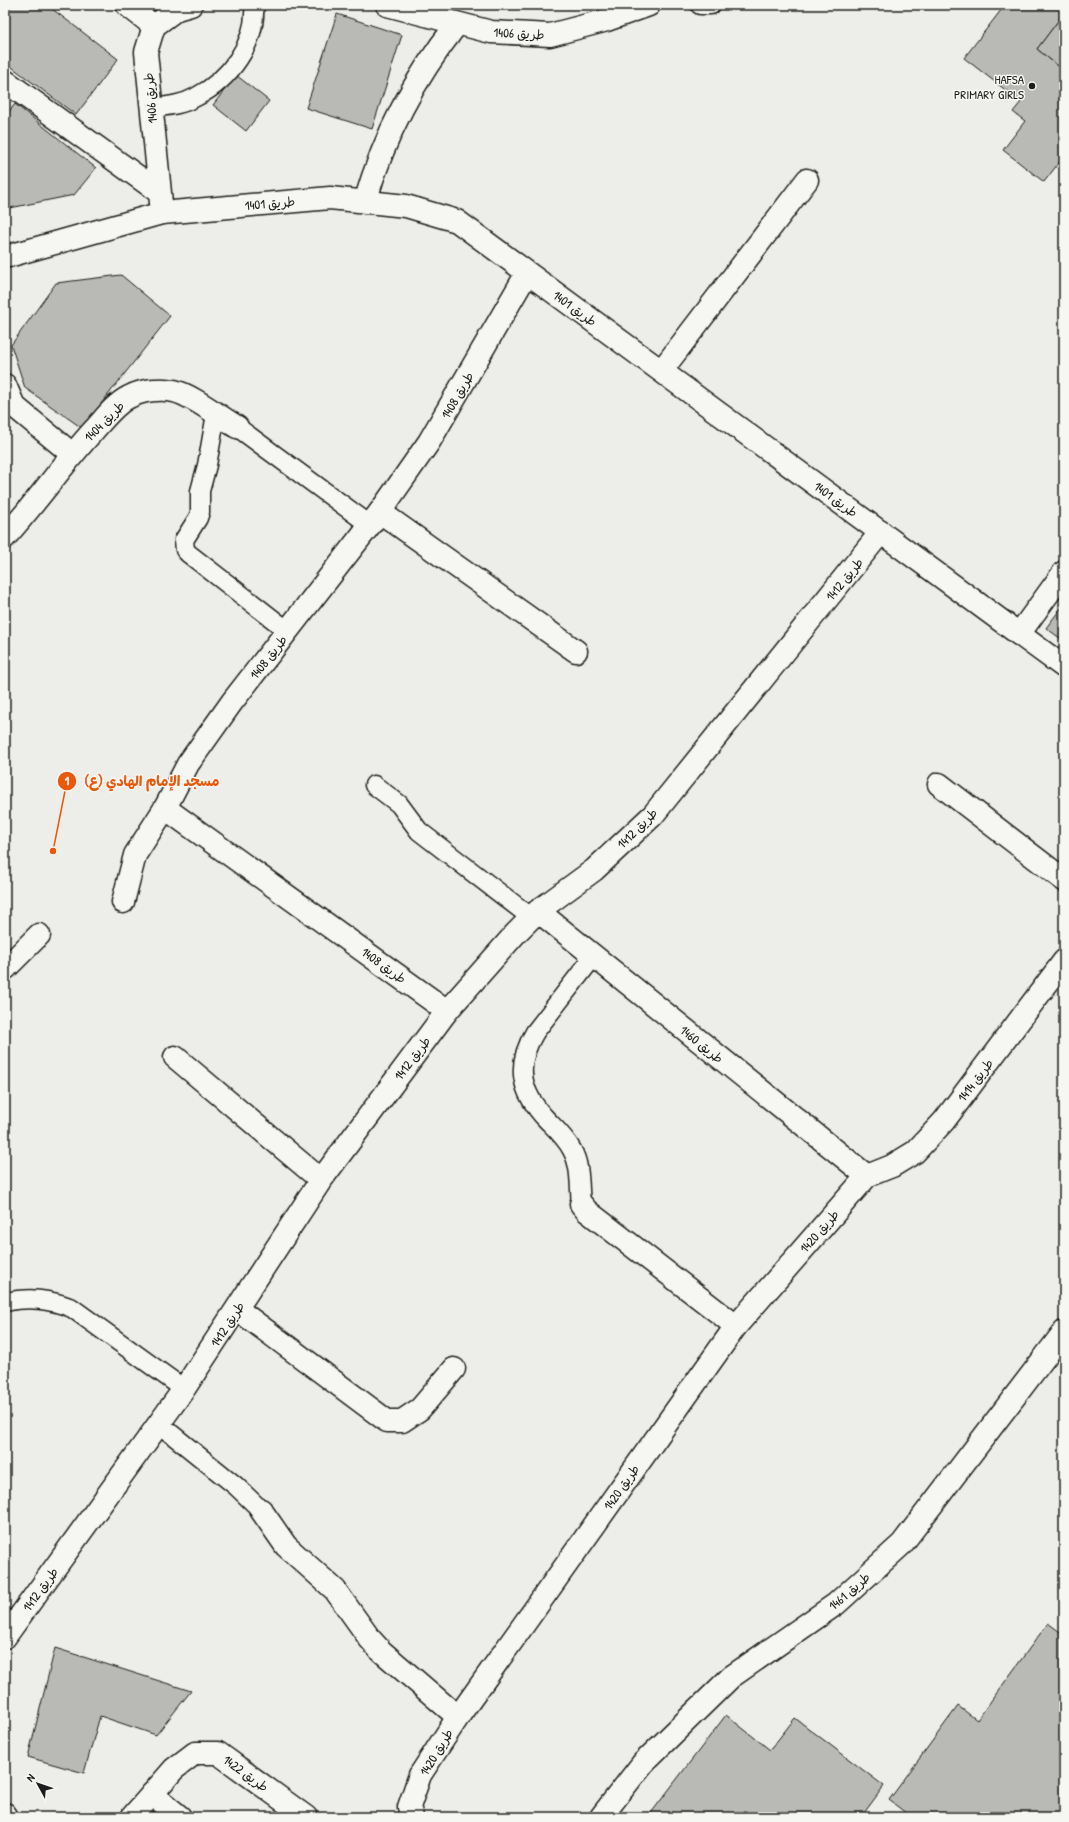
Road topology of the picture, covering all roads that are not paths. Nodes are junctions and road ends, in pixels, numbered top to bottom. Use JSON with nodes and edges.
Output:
{"nodes":[{"id":1,"x":127,"y":5,"type":"edge"},
{"id":2,"x":191,"y":5,"type":"edge"},
{"id":3,"x":254,"y":5,"type":"edge"},
{"id":4,"x":387,"y":5,"type":"edge"},
{"id":5,"x":649,"y":5,"type":"edge"},
{"id":6,"x":700,"y":5,"type":"edge"},
{"id":7,"x":711,"y":5,"type":"edge"},
{"id":8,"x":457,"y":24,"type":"junction"},
{"id":9,"x":154,"y":26,"type":"junction"},
{"id":10,"x":5,"y":81,"type":"edge"},
{"id":11,"x":151,"y":108,"type":"junction"},
{"id":12,"x":806,"y":180,"type":"dead end"},
{"id":13,"x":159,"y":192,"type":"junction"},
{"id":14,"x":365,"y":202,"type":"junction"},
{"id":15,"x":162,"y":214,"type":"junction"},
{"id":16,"x":5,"y":257,"type":"edge"},
{"id":17,"x":527,"y":274,"type":"junction"},
{"id":18,"x":662,"y":370,"type":"junction"},
{"id":19,"x":5,"y":385,"type":"edge"},
{"id":20,"x":216,"y":414,"type":"junction"},
{"id":21,"x":237,"y":427,"type":"joint"},
{"id":22,"x":72,"y":454,"type":"junction"},
{"id":23,"x":375,"y":518,"type":"junction"},
{"id":24,"x":881,"y":532,"type":"junction"},
{"id":25,"x":5,"y":537,"type":"edge"},
{"id":26,"x":1064,"y":572,"type":"edge"},
{"id":27,"x":288,"y":631,"type":"junction"},
{"id":28,"x":1019,"y":634,"type":"junction"},
{"id":29,"x":576,"y":651,"type":"dead end"},
{"id":30,"x":1064,"y":667,"type":"edge"},
{"id":31,"x":939,"y":784,"type":"dead end"},
{"id":32,"x":374,"y":785,"type":"dead end"},
{"id":33,"x":165,"y":808,"type":"junction"},
{"id":34,"x":1064,"y":880,"type":"edge"},
{"id":35,"x":123,"y":902,"type":"dead end"},
{"id":36,"x":535,"y":915,"type":"junction"},
{"id":37,"x":39,"y":935,"type":"dead end"},
{"id":38,"x":594,"y":956,"type":"junction"},
{"id":39,"x":1064,"y":961,"type":"edge"},
{"id":40,"x":5,"y":969,"type":"edge"},
{"id":41,"x":447,"y":1011,"type":"junction"},
{"id":42,"x":175,"y":1057,"type":"dead end"},
{"id":43,"x":867,"y":1176,"type":"junction"},
{"id":44,"x":322,"y":1180,"type":"junction"},
{"id":45,"x":581,"y":1204,"type":"joint"},
{"id":46,"x":5,"y":1302,"type":"edge"},
{"id":47,"x":237,"y":1309,"type":"junction"},
{"id":48,"x":736,"y":1326,"type":"junction"},
{"id":49,"x":1064,"y":1332,"type":"edge"},
{"id":50,"x":454,"y":1369,"type":"dead end"},
{"id":51,"x":184,"y":1389,"type":"junction"},
{"id":52,"x":159,"y":1424,"type":"junction"},
{"id":53,"x":261,"y":1510,"type":"joint"},
{"id":54,"x":5,"y":1637,"type":"edge"},
{"id":55,"x":458,"y":1717,"type":"junction"},
{"id":56,"x":152,"y":1794,"type":"junction"},
{"id":57,"x":5,"y":1814,"type":"edge"},
{"id":58,"x":7,"y":1817,"type":"edge"},
{"id":59,"x":132,"y":1817,"type":"edge"},
{"id":60,"x":180,"y":1817,"type":"edge"},
{"id":61,"x":306,"y":1817,"type":"edge"},
{"id":62,"x":412,"y":1817,"type":"edge"},
{"id":63,"x":601,"y":1817,"type":"edge"}],
"edges":[{"from":1,"to":9,"type":"street"},
{"from":2,"to":9,"type":"street"},
{"from":3,"to":11,"type":"lane"},
{"from":4,"to":8,"type":"street","name":"طريق 1406"},
{"from":5,"to":8,"type":"street","name":"طريق 1406"},
{"from":6,"to":7,"type":"lane"},
{"from":8,"to":14,"type":"street"},
{"from":9,"to":11,"type":"street","name":"طريق 1406"},
{"from":10,"to":13,"type":"street"},
{"from":11,"to":13,"type":"street","name":"طريق 1406"},
{"from":12,"to":18,"type":"street"},
{"from":13,"to":15,"type":"street","name":"طريق 1406"},
{"from":14,"to":15,"type":"street","name":"طريق 1401"},
{"from":14,"to":17,"type":"street","name":"طريق 1401"},
{"from":15,"to":16,"type":"street","name":"طريق 1401"},
{"from":17,"to":18,"type":"street","name":"طريق 1401"},
{"from":17,"to":23,"type":"street","name":"طريق 1408"},
{"from":18,"to":24,"type":"street","name":"طريق 1401"},
{"from":19,"to":22,"type":"street"},
{"from":20,"to":21,"type":"street","name":"طريق 1404"},
{"from":20,"to":22,"type":"street","name":"طريق 1404"},
{"from":20,"to":27,"type":"lane"},
{"from":21,"to":23,"type":"lane"},
{"from":22,"to":25,"type":"street","name":"طريق 1404"},
{"from":23,"to":27,"type":"street","name":"طريق 1408"},
{"from":23,"to":29,"type":"street"},
{"from":24,"to":28,"type":"street","name":"طريق 1401"},
{"from":24,"to":36,"type":"street","name":"طريق 1412"},
{"from":26,"to":28,"type":"street"},
{"from":27,"to":33,"type":"street","name":"طريق 1408"},
{"from":28,"to":30,"type":"street","name":"طريق 1401"},
{"from":31,"to":34,"type":"street"},
{"from":32,"to":36,"type":"lane"},
{"from":33,"to":35,"type":"street","name":"طريق 1408"},
{"from":33,"to":41,"type":"street","name":"طريق 1408"},
{"from":36,"to":38,"type":"street","name":"طريق 1460"},
{"from":36,"to":41,"type":"street","name":"طريق 1412"},
{"from":37,"to":40,"type":"street"},
{"from":38,"to":43,"type":"street","name":"طريق 1460"},
{"from":38,"to":45,"type":"lane"},
{"from":39,"to":43,"type":"street","name":"طريق 1414"},
{"from":41,"to":44,"type":"street","name":"طريق 1412"},
{"from":42,"to":44,"type":"street"},
{"from":43,"to":48,"type":"street","name":"طريق 1420"},
{"from":44,"to":47,"type":"street","name":"طريق 1412"},
{"from":45,"to":48,"type":"street"},
{"from":46,"to":51,"type":"lane"},
{"from":47,"to":50,"type":"street"},
{"from":47,"to":51,"type":"street","name":"طريق 1412"},
{"from":48,"to":55,"type":"street","name":"طريق 1420"},
{"from":49,"to":63,"type":"street","name":"طريق 1461"},
{"from":51,"to":52,"type":"street","name":"طريق 1412"},
{"from":52,"to":53,"type":"lane"},
{"from":52,"to":54,"type":"street","name":"طريق 1412"},
{"from":53,"to":55,"type":"street"},
{"from":55,"to":62,"type":"street","name":"طريق 1420"},
{"from":56,"to":59,"type":"street","name":"طريق 1422"},
{"from":56,"to":60,"type":"street"},
{"from":56,"to":61,"type":"street","name":"طريق 1422"},
{"from":57,"to":58,"type":"street"}]}
